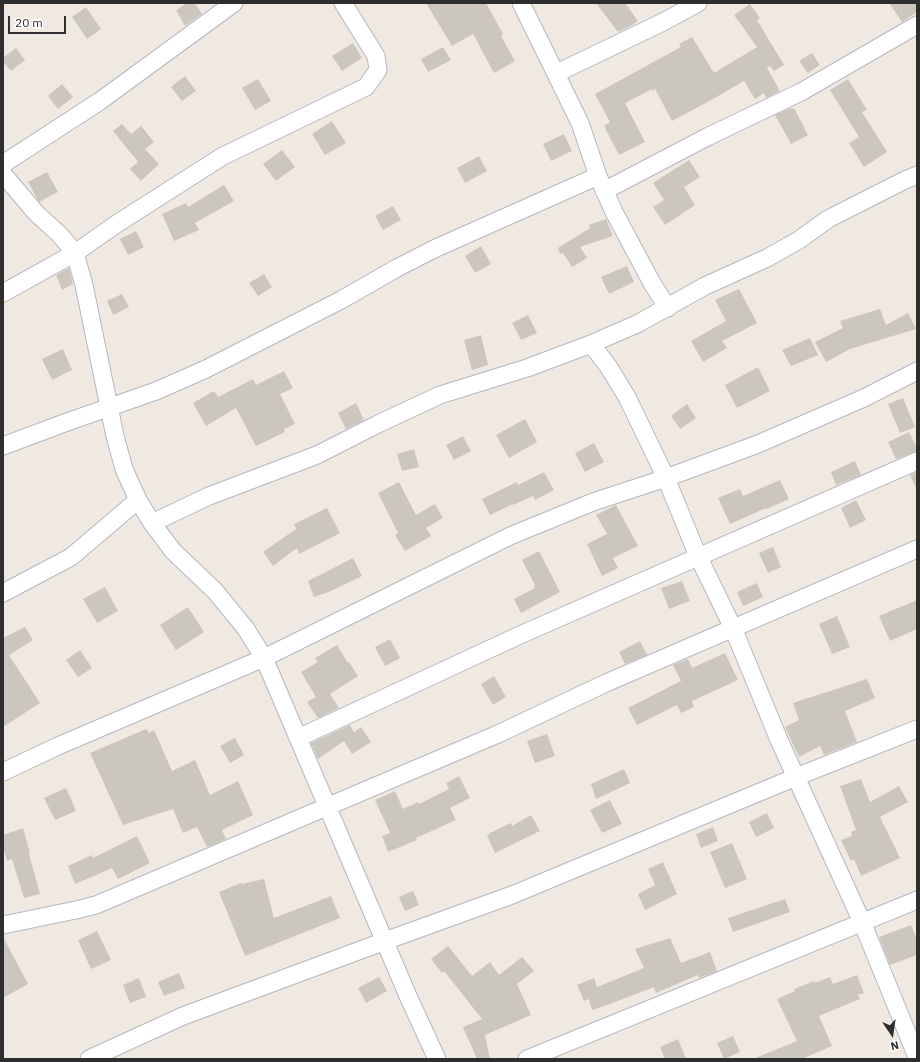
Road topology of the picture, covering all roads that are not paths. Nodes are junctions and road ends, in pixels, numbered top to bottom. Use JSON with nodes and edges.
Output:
{"nodes":[{"id":1,"x":234,"y":3,"type":"edge"},
{"id":2,"x":344,"y":3,"type":"edge"},
{"id":3,"x":521,"y":3,"type":"edge"},
{"id":4,"x":698,"y":3,"type":"edge"},
{"id":5,"x":917,"y":25,"type":"edge"},
{"id":6,"x":556,"y":73,"type":"junction"},
{"id":7,"x":3,"y":164,"type":"edge"},
{"id":8,"x":3,"y":174,"type":"edge"},
{"id":9,"x":917,"y":175,"type":"edge"},
{"id":10,"x":601,"y":184,"type":"junction"},
{"id":11,"x":75,"y":253,"type":"junction"},
{"id":12,"x":3,"y":293,"type":"edge"},
{"id":13,"x":668,"y":308,"type":"junction"},
{"id":14,"x":591,"y":344,"type":"junction"},
{"id":15,"x":917,"y":371,"type":"edge"},
{"id":16,"x":110,"y":407,"type":"junction"},
{"id":17,"x":3,"y":446,"type":"edge"},
{"id":18,"x":917,"y":461,"type":"edge"},
{"id":19,"x":666,"y":478,"type":"junction"},
{"id":20,"x":138,"y":500,"type":"junction"},
{"id":21,"x":152,"y":523,"type":"junction"},
{"id":22,"x":917,"y":548,"type":"edge"},
{"id":23,"x":698,"y":556,"type":"junction"},
{"id":24,"x":3,"y":592,"type":"edge"},
{"id":25,"x":733,"y":628,"type":"junction"},
{"id":26,"x":264,"y":658,"type":"junction"},
{"id":27,"x":917,"y":729,"type":"edge"},
{"id":28,"x":298,"y":738,"type":"junction"},
{"id":29,"x":3,"y":772,"type":"edge"},
{"id":30,"x":796,"y":777,"type":"junction"},
{"id":31,"x":327,"y":806,"type":"junction"},
{"id":32,"x":917,"y":900,"type":"edge"},
{"id":33,"x":862,"y":922,"type":"junction"},
{"id":34,"x":3,"y":925,"type":"edge"},
{"id":35,"x":385,"y":941,"type":"junction"},
{"id":36,"x":913,"y":1056,"type":"edge"},
{"id":37,"x":89,"y":1059,"type":"edge"},
{"id":38,"x":437,"y":1059,"type":"edge"},
{"id":39,"x":527,"y":1059,"type":"edge"}],
"edges":[{"from":1,"to":7,"type":"street"},
{"from":2,"to":11,"type":"street"},
{"from":3,"to":6,"type":"street"},
{"from":4,"to":6,"type":"street"},
{"from":5,"to":10,"type":"street"},
{"from":6,"to":10,"type":"street"},
{"from":8,"to":11,"type":"street"},
{"from":9,"to":13,"type":"street"},
{"from":10,"to":13,"type":"street"},
{"from":10,"to":16,"type":"street"},
{"from":11,"to":12,"type":"street"},
{"from":11,"to":16,"type":"street"},
{"from":13,"to":14,"type":"street"},
{"from":14,"to":19,"type":"street"},
{"from":14,"to":21,"type":"street"},
{"from":15,"to":19,"type":"street"},
{"from":16,"to":17,"type":"street"},
{"from":16,"to":20,"type":"street"},
{"from":18,"to":23,"type":"street"},
{"from":19,"to":23,"type":"street"},
{"from":19,"to":26,"type":"street"},
{"from":20,"to":21,"type":"street"},
{"from":20,"to":24,"type":"street"},
{"from":21,"to":26,"type":"street"},
{"from":22,"to":25,"type":"street"},
{"from":23,"to":25,"type":"street"},
{"from":23,"to":28,"type":"street"},
{"from":25,"to":30,"type":"street"},
{"from":25,"to":31,"type":"street"},
{"from":26,"to":28,"type":"street"},
{"from":26,"to":29,"type":"street"},
{"from":27,"to":30,"type":"street"},
{"from":28,"to":31,"type":"street"},
{"from":30,"to":33,"type":"street"},
{"from":30,"to":35,"type":"street"},
{"from":31,"to":34,"type":"street"},
{"from":31,"to":35,"type":"street"},
{"from":32,"to":33,"type":"street"},
{"from":33,"to":36,"type":"street"},
{"from":33,"to":39,"type":"street"},
{"from":35,"to":37,"type":"street"},
{"from":35,"to":38,"type":"street"}]}
